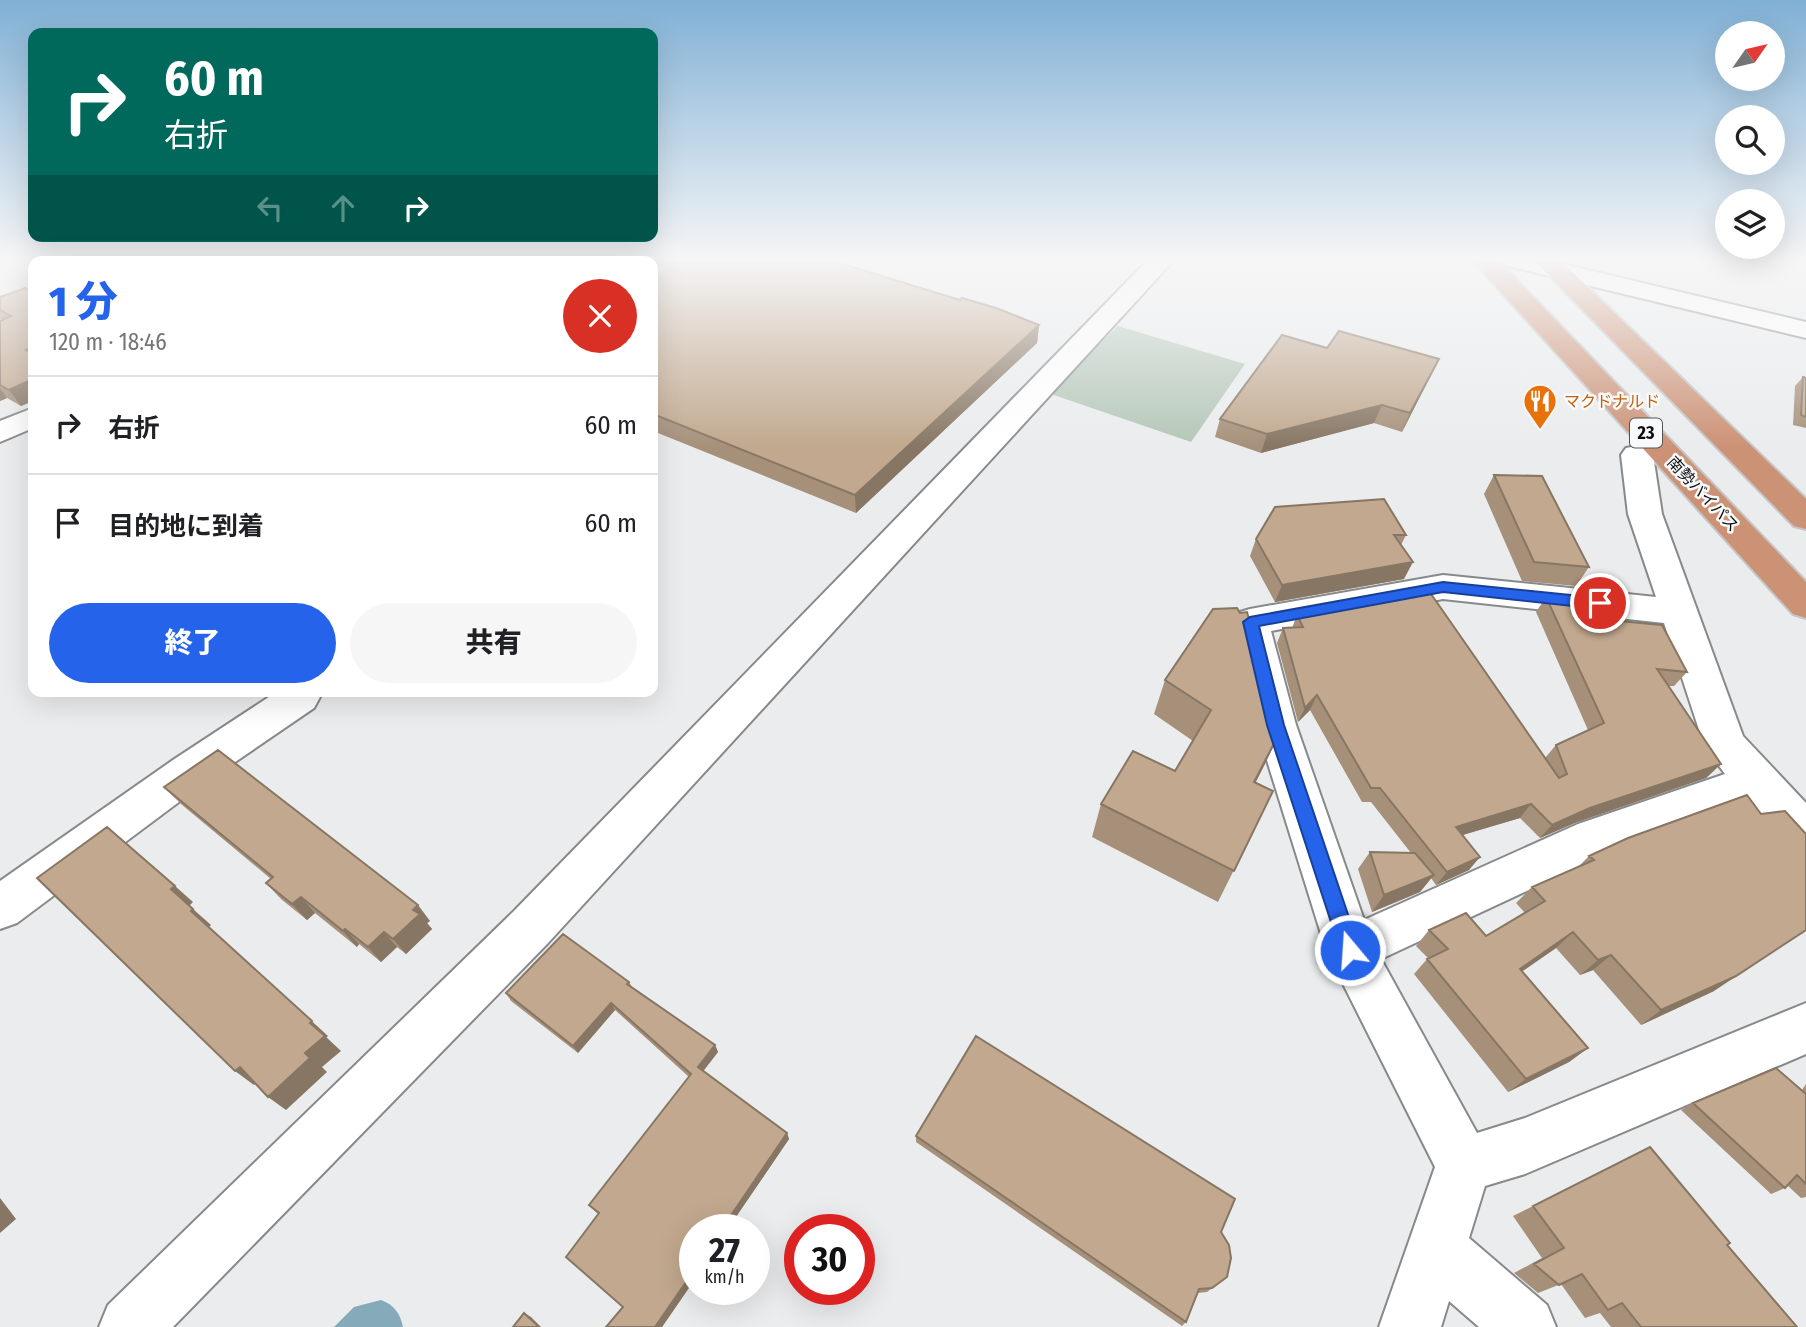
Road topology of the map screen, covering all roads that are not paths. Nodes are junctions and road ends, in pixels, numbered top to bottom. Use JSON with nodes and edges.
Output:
{"nodes":[{"id":1,"x":1102,"y":323,"type":"edge"},
{"id":2,"x":1543,"y":323,"type":"edge"},
{"id":3,"x":1609,"y":323,"type":"edge"},
{"id":4,"x":1778,"y":323,"type":"edge"},
{"id":5,"x":1806,"y":330,"type":"edge"},
{"id":6,"x":28,"y":419,"type":"edge"},
{"id":7,"x":0,"y":433,"type":"edge"},
{"id":8,"x":1637,"y":455,"type":"dead end"},
{"id":9,"x":1806,"y":518,"type":"edge"},
{"id":10,"x":1806,"y":605,"type":"edge"},
{"id":11,"x":1679,"y":612,"type":"junction"},
{"id":12,"x":300,"y":697,"type":"dead end"},
{"id":13,"x":1758,"y":780,"type":"junction"},
{"id":14,"x":1806,"y":833,"type":"edge"},
{"id":15,"x":0,"y":908,"type":"edge"},
{"id":16,"x":1350,"y":950,"type":"junction"},
{"id":17,"x":1806,"y":1028,"type":"edge"},
{"id":18,"x":1464,"y":1165,"type":"junction"},
{"id":19,"x":1436,"y":1249,"type":"junction"},
{"id":20,"x":130,"y":1327,"type":"edge"},
{"id":21,"x":1410,"y":1327,"type":"edge"},
{"id":22,"x":1525,"y":1327,"type":"edge"}],
"edges":[{"from":1,"to":20,"type":"street"},
{"from":2,"to":10,"type":"highway","name":"南勢バイパス","number":"23"},
{"from":3,"to":9,"type":"highway"},
{"from":4,"to":5,"type":"street"},
{"from":6,"to":7,"type":"street"},
{"from":8,"to":11,"type":"street"},
{"from":11,"to":13,"type":"street"},
{"from":11,"to":16,"type":"street"},
{"from":12,"to":15,"type":"street"},
{"from":13,"to":14,"type":"street"},
{"from":13,"to":16,"type":"street"},
{"from":16,"to":18,"type":"street"},
{"from":17,"to":18,"type":"street"},
{"from":18,"to":19,"type":"street"},
{"from":19,"to":21,"type":"street"},
{"from":19,"to":22,"type":"street"}]}
